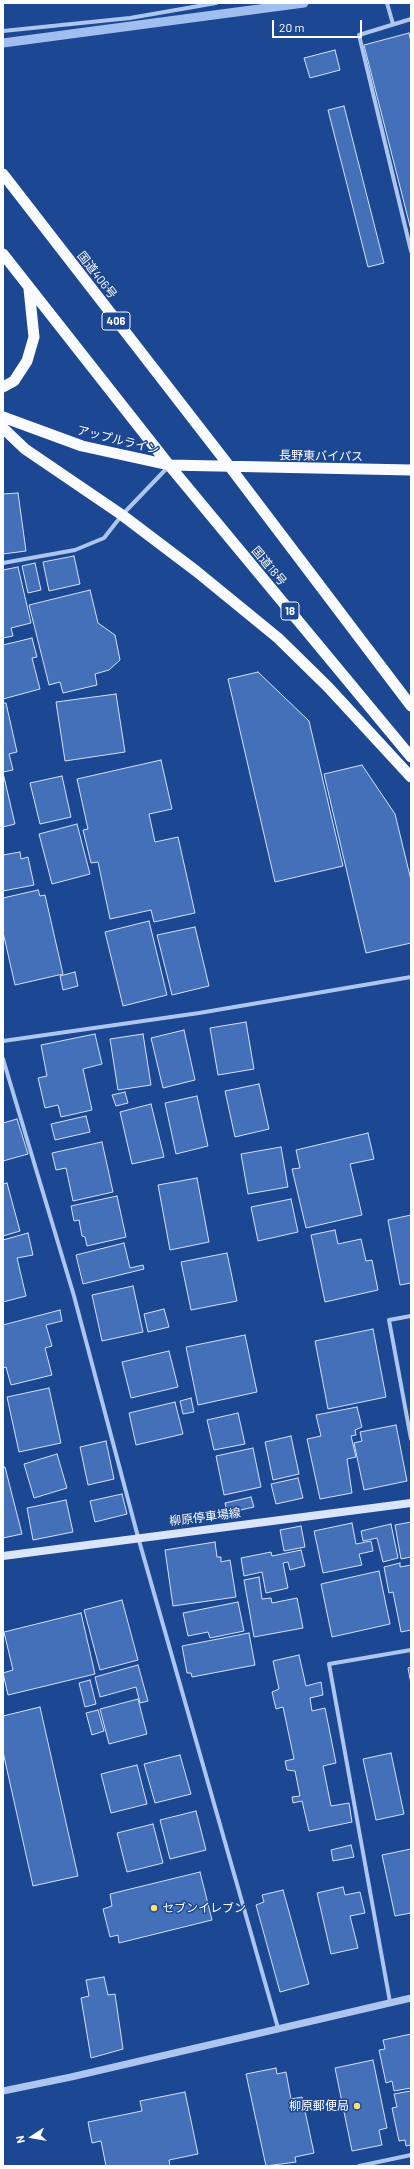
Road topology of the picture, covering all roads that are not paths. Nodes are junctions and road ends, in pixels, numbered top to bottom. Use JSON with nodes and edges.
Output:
{"nodes":[{"id":1,"x":216,"y":3,"type":"edge"},
{"id":2,"x":387,"y":3,"type":"edge"},
{"id":3,"x":411,"y":19,"type":"edge"},
{"id":4,"x":393,"y":24,"type":"junction"},
{"id":5,"x":3,"y":31,"type":"edge"},
{"id":6,"x":3,"y":174,"type":"edge"},
{"id":7,"x":411,"y":251,"type":"edge"},
{"id":8,"x":3,"y":254,"type":"edge"},
{"id":9,"x":29,"y":287,"type":"junction"},
{"id":10,"x":3,"y":386,"type":"edge"},
{"id":11,"x":3,"y":418,"type":"edge"},
{"id":12,"x":3,"y":428,"type":"edge"},
{"id":13,"x":169,"y":466,"type":"junction"},
{"id":14,"x":230,"y":467,"type":"junction"},
{"id":15,"x":411,"y":470,"type":"edge"},
{"id":16,"x":122,"y":515,"type":"junction"},
{"id":17,"x":3,"y":563,"type":"edge"},
{"id":18,"x":411,"y":706,"type":"edge"},
{"id":19,"x":411,"y":757,"type":"edge"},
{"id":20,"x":411,"y":777,"type":"edge"},
{"id":21,"x":411,"y":977,"type":"edge"},
{"id":22,"x":3,"y":1041,"type":"edge"},
{"id":23,"x":3,"y":1059,"type":"edge"},
{"id":24,"x":411,"y":1316,"type":"edge"},
{"id":25,"x":411,"y":1439,"type":"edge"},
{"id":26,"x":411,"y":1503,"type":"edge"},
{"id":27,"x":138,"y":1537,"type":"junction"},
{"id":28,"x":3,"y":1556,"type":"edge"},
{"id":29,"x":411,"y":1650,"type":"edge"},
{"id":30,"x":411,"y":1998,"type":"edge"},
{"id":31,"x":390,"y":2002,"type":"junction"},
{"id":32,"x":278,"y":2028,"type":"junction"},
{"id":33,"x":3,"y":2091,"type":"edge"},
{"id":34,"x":411,"y":2155,"type":"edge"},
{"id":35,"x":383,"y":2164,"type":"edge"},
{"id":36,"x":359,"y":2166,"type":"edge"}],
"edges":[{"from":1,"to":5,"type":"street"},
{"from":2,"to":4,"type":"street"},
{"from":3,"to":4,"type":"street"},
{"from":4,"to":7,"type":"street"},
{"from":6,"to":14,"type":"highway","name":"国道406号","number":"406"},
{"from":8,"to":9,"type":"highway"},
{"from":9,"to":10,"type":"highway"},
{"from":9,"to":13,"type":"highway"},
{"from":11,"to":13,"type":"highway","name":"アップルライン"},
{"from":12,"to":16,"type":"highway"},
{"from":13,"to":14,"type":"highway","name":"アップルライン"},
{"from":13,"to":16,"type":"street"},
{"from":13,"to":19,"type":"highway","name":"国道18号","number":"18"},
{"from":14,"to":15,"type":"highway","name":"長野東バイパス"},
{"from":14,"to":18,"type":"highway"},
{"from":16,"to":17,"type":"street"},
{"from":16,"to":20,"type":"highway"},
{"from":21,"to":22,"type":"street"},
{"from":23,"to":27,"type":"street"},
{"from":24,"to":25,"type":"street"},
{"from":26,"to":27,"type":"main road","name":"柳原停車場線"},
{"from":27,"to":28,"type":"main road","name":"柳原停車場線"},
{"from":27,"to":32,"type":"street"},
{"from":29,"to":31,"type":"street"},
{"from":30,"to":31,"type":"street"},
{"from":31,"to":32,"type":"street"},
{"from":32,"to":33,"type":"street"},
{"from":34,"to":35,"type":"street"},
{"from":35,"to":36,"type":"street"}]}
